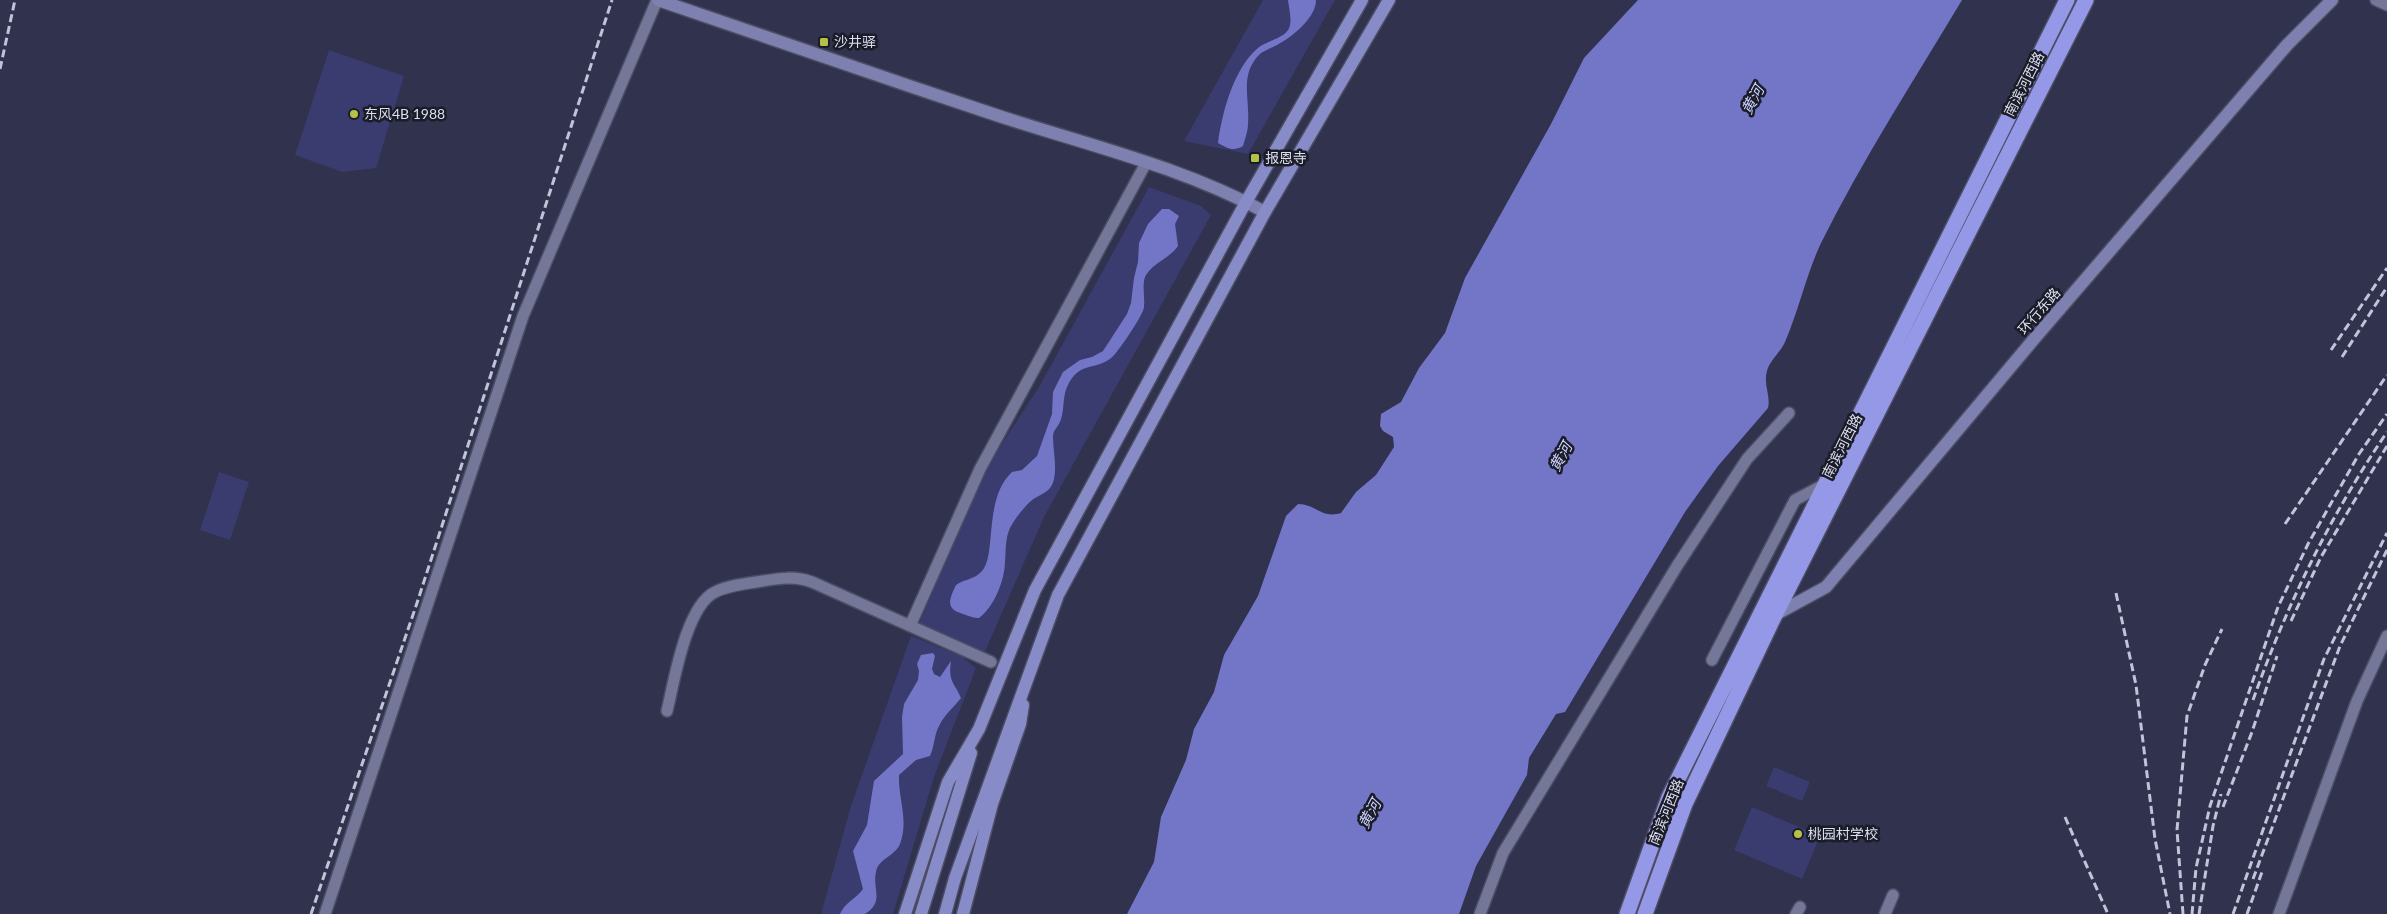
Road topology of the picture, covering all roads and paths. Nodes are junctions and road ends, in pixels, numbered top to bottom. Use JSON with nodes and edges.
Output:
{"nodes":[{"id":1,"x":658,"y":0,"type":"edge"},
{"id":2,"x":1362,"y":0,"type":"edge"},
{"id":3,"x":1389,"y":0,"type":"edge"},
{"id":4,"x":2067,"y":0,"type":"edge"},
{"id":5,"x":2086,"y":0,"type":"edge"},
{"id":6,"x":2332,"y":0,"type":"edge"},
{"id":7,"x":2376,"y":0,"type":"edge"},
{"id":8,"x":2387,"y":5,"type":"edge"},
{"id":9,"x":1146,"y":163,"type":"junction"},
{"id":10,"x":1246,"y":202,"type":"junction"},
{"id":11,"x":1265,"y":212,"type":"junction"},
{"id":12,"x":1788,"y":413,"type":"dead end"},
{"id":13,"x":1826,"y":483,"type":"junction"},
{"id":14,"x":1774,"y":617,"type":"junction"},
{"id":15,"x":1756,"y":619,"type":"junction"},
{"id":16,"x":910,"y":626,"type":"junction"},
{"id":17,"x":2387,"y":636,"type":"edge"},
{"id":18,"x":1712,"y":660,"type":"dead end"},
{"id":19,"x":991,"y":662,"type":"dead end"},
{"id":20,"x":1028,"y":675,"type":"junction"},
{"id":21,"x":667,"y":711,"type":"dead end"},
{"id":22,"x":979,"y":729,"type":"junction"},
{"id":23,"x":1892,"y":896,"type":"dead end"},
{"id":24,"x":325,"y":914,"type":"edge"},
{"id":25,"x":905,"y":914,"type":"edge"},
{"id":26,"x":921,"y":914,"type":"edge"},
{"id":27,"x":945,"y":914,"type":"edge"},
{"id":28,"x":963,"y":914,"type":"edge"},
{"id":29,"x":1480,"y":914,"type":"edge"},
{"id":30,"x":1627,"y":914,"type":"edge"},
{"id":31,"x":1645,"y":914,"type":"edge"},
{"id":32,"x":1885,"y":914,"type":"edge"},
{"id":33,"x":2279,"y":914,"type":"edge"}],
"edges":[{"from":1,"to":9,"type":"street"},
{"from":1,"to":24,"type":"street"},
{"from":2,"to":10,"type":"main road"},
{"from":3,"to":11,"type":"main road"},
{"from":4,"to":13,"type":"highway","name":"南滨河西路"},
{"from":5,"to":14,"type":"highway","name":"南滨河西路"},
{"from":6,"to":14,"type":"street","name":"环行东路"},
{"from":7,"to":8,"type":"street"},
{"from":9,"to":10,"type":"street"},
{"from":9,"to":16,"type":"street"},
{"from":10,"to":11,"type":"street"},
{"from":10,"to":22,"type":"main road"},
{"from":11,"to":20,"type":"main road"},
{"from":12,"to":29,"type":"street"},
{"from":13,"to":15,"type":"highway","name":"南滨河西路"},
{"from":13,"to":18,"type":"street"},
{"from":14,"to":15,"type":"street","name":"环行东路"},
{"from":14,"to":31,"type":"highway","name":"南滨河西路"},
{"from":15,"to":30,"type":"highway","name":"南滨河西路"},
{"from":16,"to":19,"type":"street"},
{"from":16,"to":21,"type":"street"},
{"from":17,"to":33,"type":"street"},
{"from":20,"to":27,"type":"main road"},
{"from":20,"to":28,"type":"main road"},
{"from":22,"to":25,"type":"main road"},
{"from":22,"to":26,"type":"main road"},
{"from":23,"to":32,"type":"street"}]}
